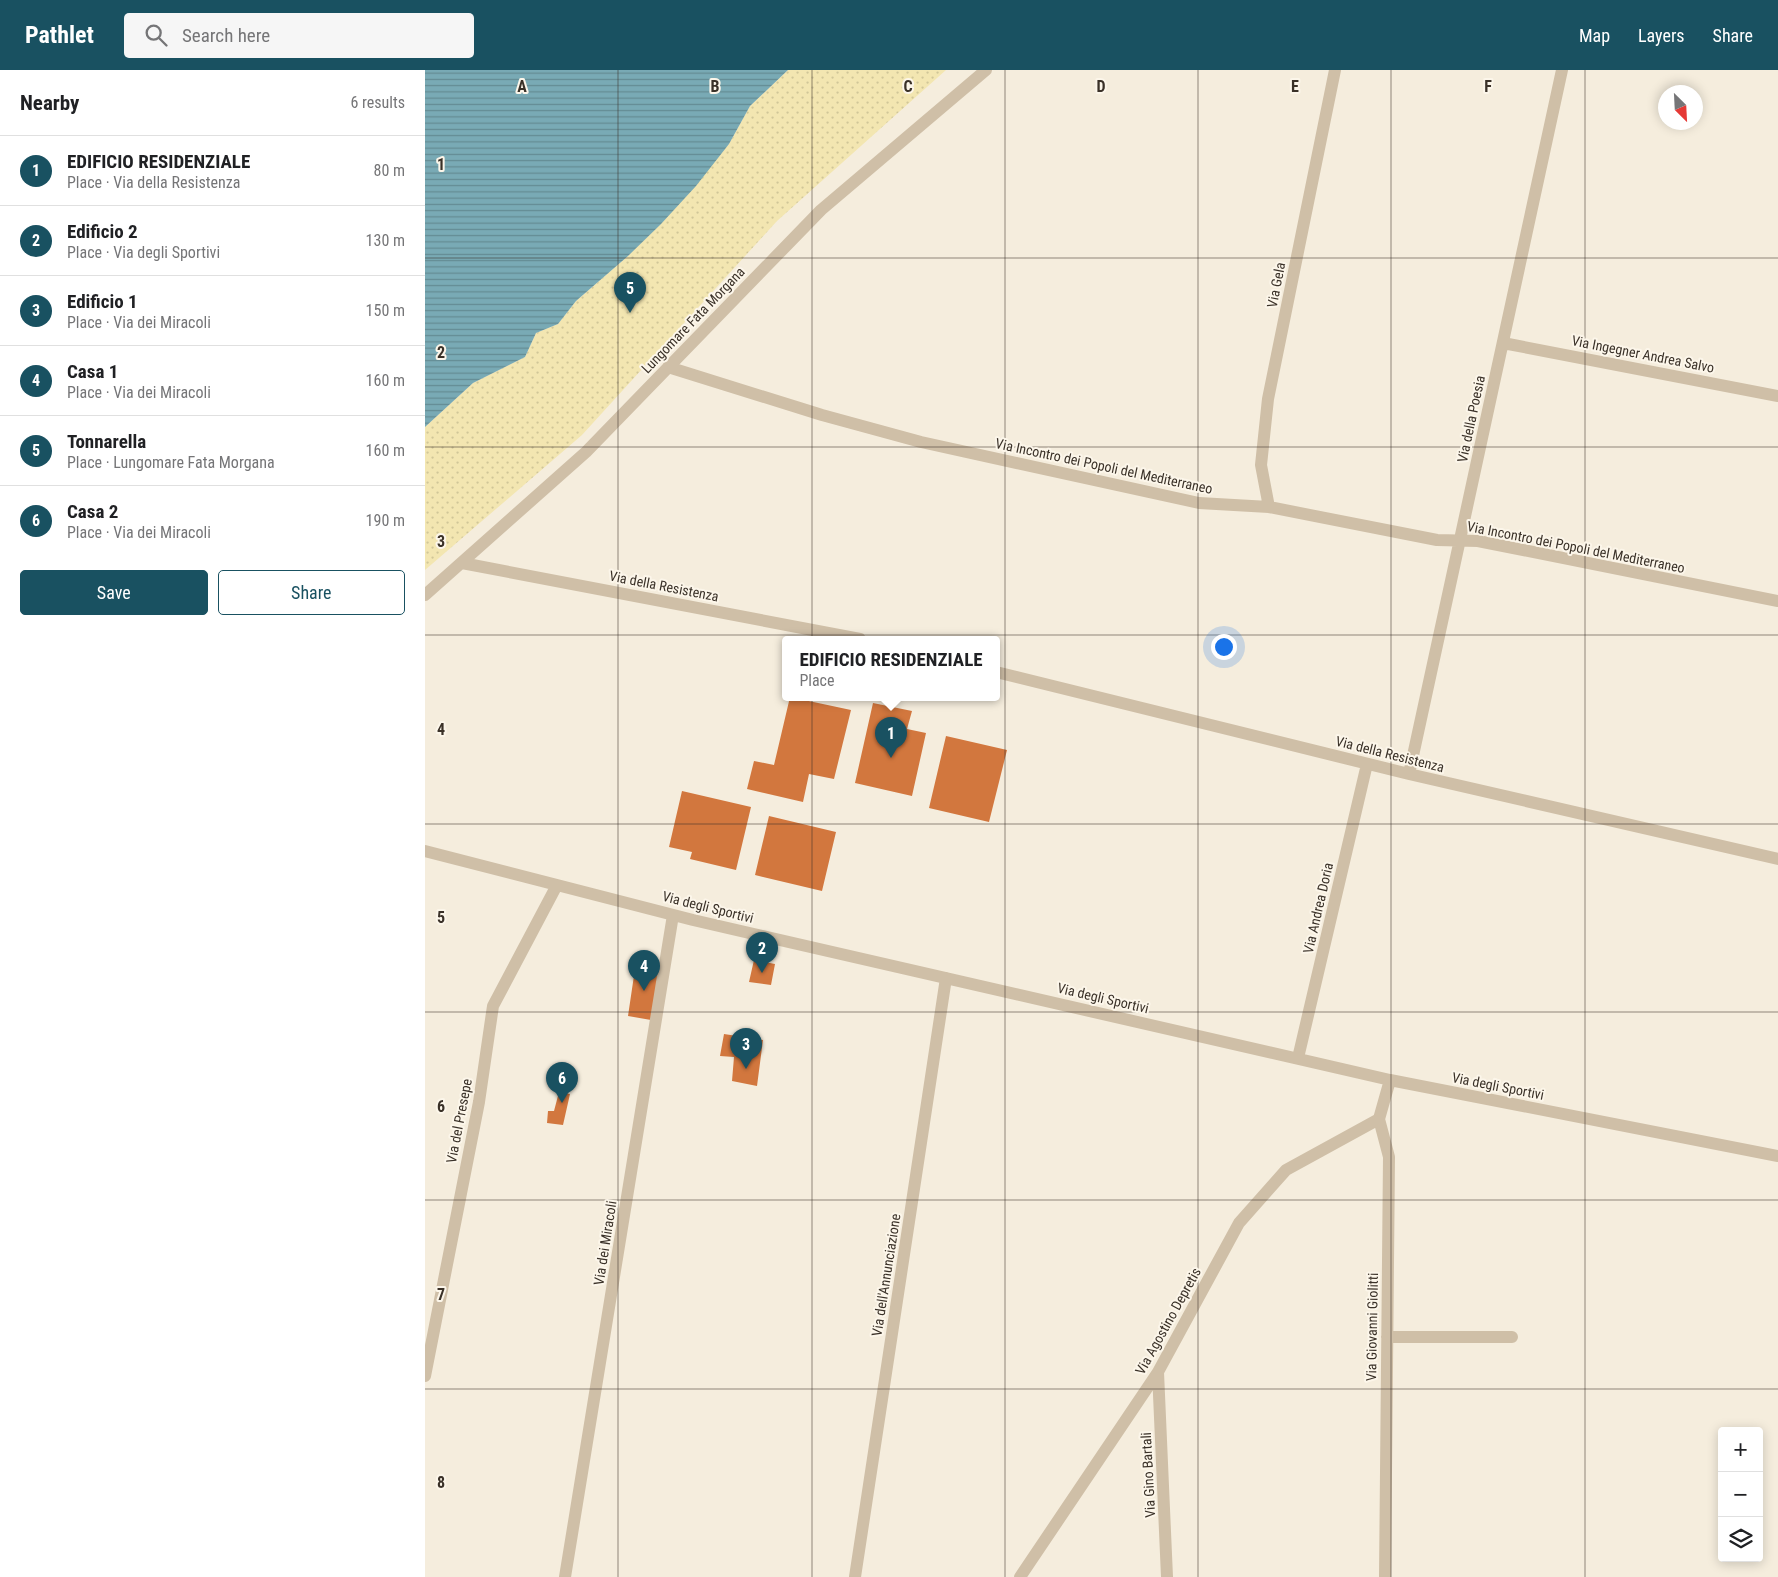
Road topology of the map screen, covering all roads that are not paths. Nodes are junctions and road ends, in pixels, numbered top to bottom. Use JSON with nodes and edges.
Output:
{"nodes":[{"id":1,"x":986,"y":70,"type":"edge"},
{"id":2,"x":1335,"y":70,"type":"edge"},
{"id":3,"x":1562,"y":70,"type":"edge"},
{"id":4,"x":1503,"y":343,"type":"junction"},
{"id":5,"x":668,"y":367,"type":"junction"},
{"id":6,"x":1778,"y":396,"type":"edge"},
{"id":7,"x":1269,"y":507,"type":"junction"},
{"id":8,"x":1460,"y":540,"type":"junction"},
{"id":9,"x":462,"y":563,"type":"junction"},
{"id":10,"x":425,"y":595,"type":"edge"},
{"id":11,"x":1778,"y":601,"type":"edge"},
{"id":12,"x":844,"y":636,"type":"edge"},
{"id":13,"x":1000,"y":673,"type":"edge"},
{"id":14,"x":1367,"y":764,"type":"junction"},
{"id":15,"x":1409,"y":774,"type":"junction"},
{"id":16,"x":425,"y":851,"type":"edge"},
{"id":17,"x":1778,"y":859,"type":"edge"},
{"id":18,"x":557,"y":885,"type":"junction"},
{"id":19,"x":673,"y":915,"type":"junction"},
{"id":20,"x":945,"y":978,"type":"junction"},
{"id":21,"x":1298,"y":1058,"type":"junction"},
{"id":22,"x":1390,"y":1080,"type":"junction"},
{"id":23,"x":1379,"y":1119,"type":"junction"},
{"id":24,"x":1778,"y":1156,"type":"edge"},
{"id":25,"x":1512,"y":1336,"type":"dead end"},
{"id":26,"x":1387,"y":1337,"type":"junction"},
{"id":27,"x":1158,"y":1372,"type":"junction"},
{"id":28,"x":425,"y":1376,"type":"edge"},
{"id":29,"x":565,"y":1577,"type":"edge"},
{"id":30,"x":855,"y":1577,"type":"edge"},
{"id":31,"x":1020,"y":1577,"type":"edge"},
{"id":32,"x":1167,"y":1577,"type":"edge"},
{"id":33,"x":1385,"y":1577,"type":"edge"}],
"edges":[{"from":1,"to":5,"type":"street","name":"Lungomare Fata Morgana"},
{"from":2,"to":7,"type":"street","name":"Via Gela"},
{"from":3,"to":4,"type":"street","name":"Via della Poesia"},
{"from":4,"to":6,"type":"street","name":"Via Ingegner Andrea Salvo"},
{"from":4,"to":8,"type":"street","name":"Via della Poesia"},
{"from":5,"to":7,"type":"street","name":"Via Incontro dei Popoli del Mediterraneo"},
{"from":5,"to":9,"type":"street","name":"Lungomare Fata Morgana"},
{"from":7,"to":8,"type":"street","name":"Via Incontro dei Popoli del Mediterraneo"},
{"from":8,"to":11,"type":"street","name":"Via Incontro dei Popoli del Mediterraneo"},
{"from":8,"to":15,"type":"street","name":"Via della Poesia"},
{"from":9,"to":10,"type":"street","name":"Lungomare Fata Morgana"},
{"from":9,"to":12,"type":"street","name":"Via della Resistenza"},
{"from":13,"to":14,"type":"street","name":"Via della Resistenza"},
{"from":14,"to":15,"type":"street","name":"Via della Resistenza"},
{"from":14,"to":21,"type":"street","name":"Via Andrea Doria"},
{"from":15,"to":17,"type":"street","name":"Via della Resistenza"},
{"from":16,"to":18,"type":"street","name":"Via degli Sportivi"},
{"from":18,"to":19,"type":"street","name":"Via degli Sportivi"},
{"from":18,"to":28,"type":"street","name":"Via del Presepe"},
{"from":19,"to":20,"type":"street","name":"Via degli Sportivi"},
{"from":19,"to":29,"type":"street","name":"Via dei Miracoli"},
{"from":20,"to":21,"type":"street","name":"Via degli Sportivi"},
{"from":20,"to":30,"type":"street","name":"Via dell'Annunciazione"},
{"from":21,"to":22,"type":"street","name":"Via degli Sportivi"},
{"from":22,"to":23,"type":"street"},
{"from":22,"to":24,"type":"street","name":"Via degli Sportivi"},
{"from":23,"to":26,"type":"street","name":"Via Giovanni Giolitti"},
{"from":23,"to":27,"type":"street","name":"Via Agostino Depretis"},
{"from":25,"to":26,"type":"street"},
{"from":26,"to":33,"type":"street","name":"Via Giovanni Giolitti"},
{"from":27,"to":31,"type":"street","name":"Via Agostino Depretis"},
{"from":27,"to":32,"type":"street","name":"Via Gino Bartali"}]}
